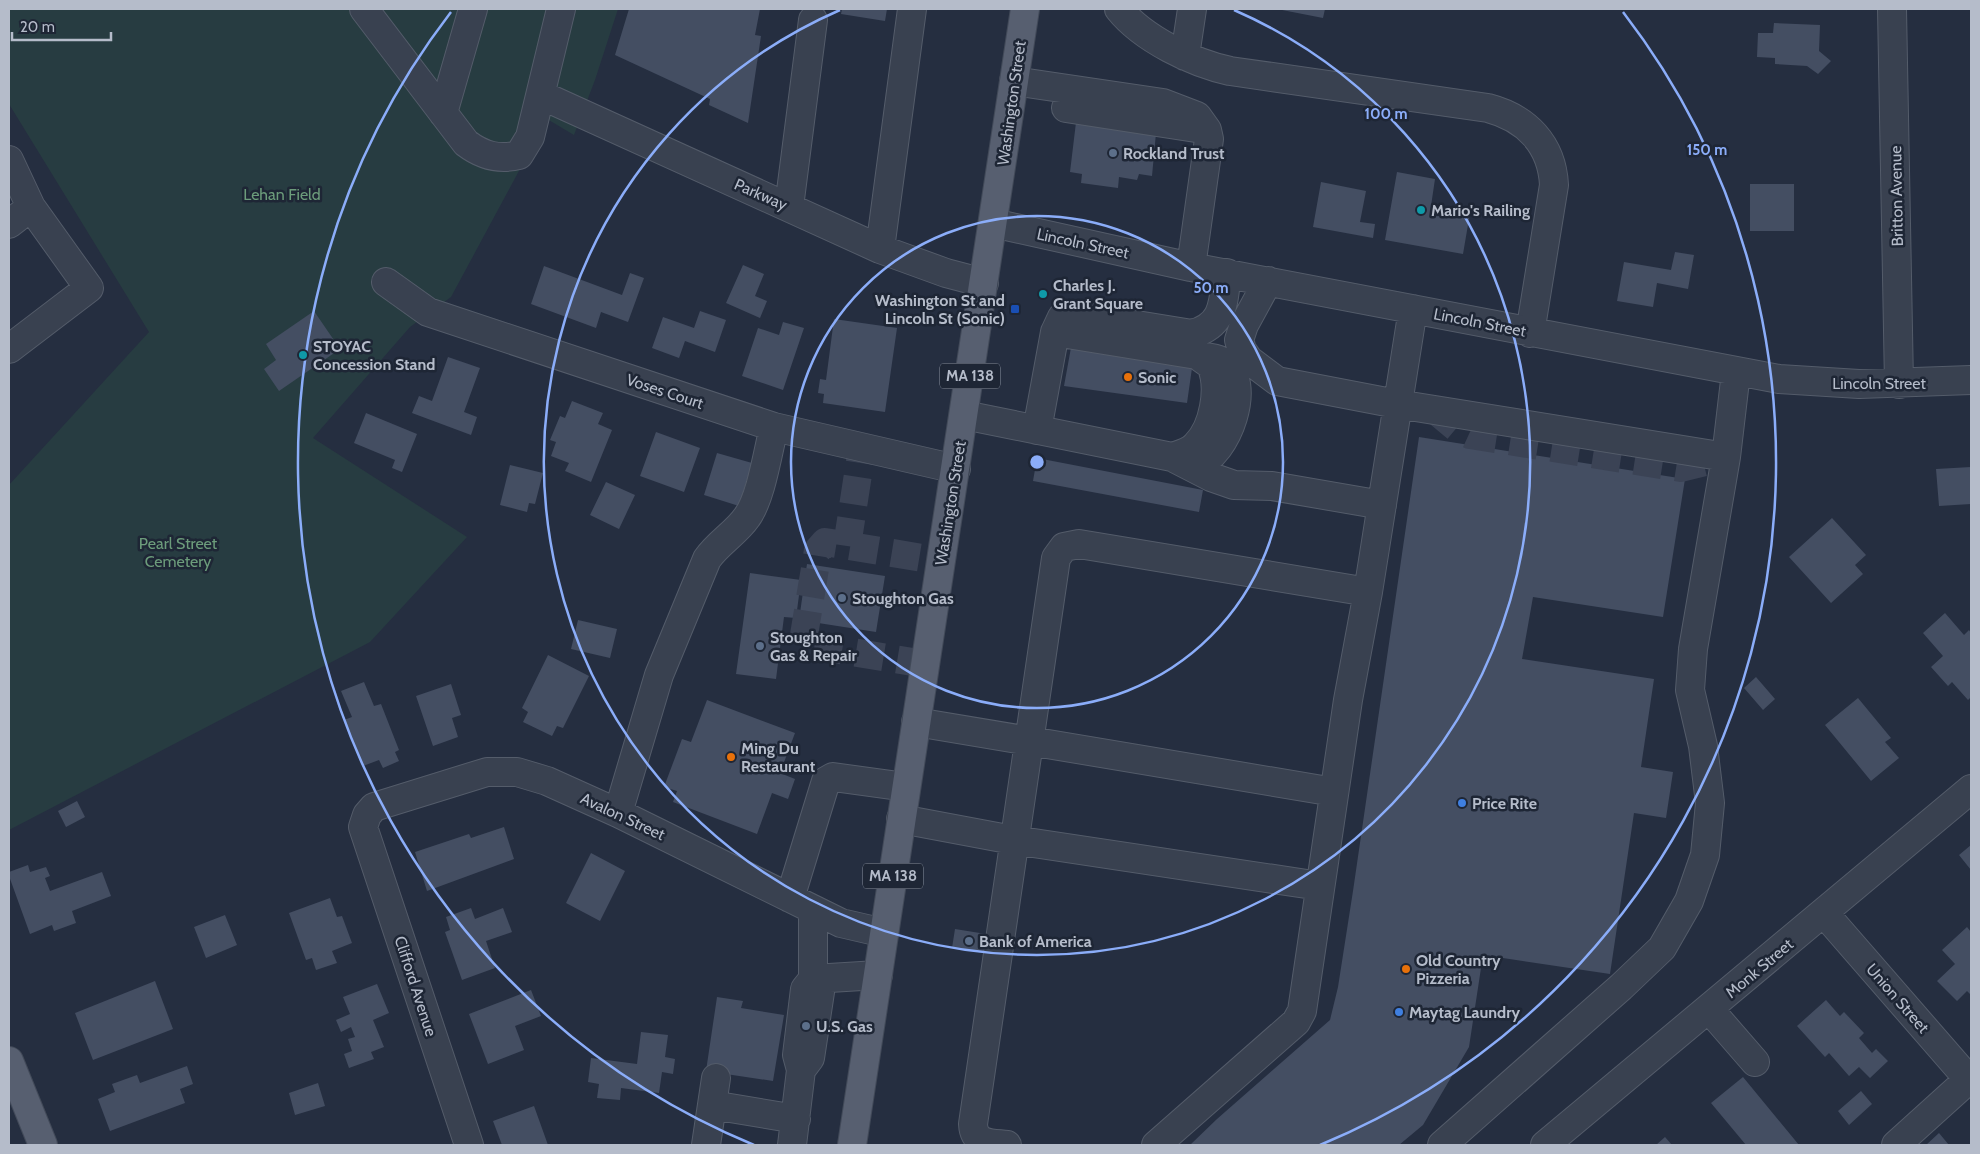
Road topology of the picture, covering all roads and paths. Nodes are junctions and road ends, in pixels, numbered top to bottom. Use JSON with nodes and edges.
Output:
{"nodes":[{"id":1,"x":473,"y":9,"type":"edge"},
{"id":2,"x":561,"y":9,"type":"edge"},
{"id":3,"x":912,"y":9,"type":"edge"},
{"id":4,"x":1024,"y":9,"type":"edge"},
{"id":5,"x":1119,"y":9,"type":"edge"},
{"id":6,"x":1192,"y":9,"type":"edge"},
{"id":7,"x":1892,"y":9,"type":"edge"},
{"id":8,"x":376,"y":16,"type":"edge"},
{"id":9,"x":813,"y":20,"type":"dead end"},
{"id":10,"x":1185,"y":56,"type":"junction"},
{"id":11,"x":1014,"y":81,"type":"junction"},
{"id":12,"x":541,"y":96,"type":"junction"},
{"id":13,"x":443,"y":113,"type":"junction"},
{"id":14,"x":9,"y":160,"type":"edge"},
{"id":15,"x":31,"y":207,"type":"junction"},
{"id":16,"x":789,"y":207,"type":"junction"},
{"id":17,"x":992,"y":223,"type":"junction"},
{"id":18,"x":9,"y":224,"type":"edge"},
{"id":19,"x":880,"y":249,"type":"junction"},
{"id":20,"x":1191,"y":267,"type":"junction"},
{"id":21,"x":1227,"y":272,"type":"junction"},
{"id":22,"x":1268,"y":281,"type":"junction"},
{"id":23,"x":386,"y":282,"type":"dead end"},
{"id":24,"x":984,"y":283,"type":"junction"},
{"id":25,"x":1413,"y":309,"type":"junction"},
{"id":26,"x":1530,"y":333,"type":"junction"},
{"id":27,"x":1194,"y":345,"type":"junction"},
{"id":28,"x":9,"y":349,"type":"edge"},
{"id":29,"x":1242,"y":350,"type":"junction"},
{"id":30,"x":1736,"y":372,"type":"junction"},
{"id":31,"x":1971,"y":380,"type":"edge"},
{"id":32,"x":1900,"y":384,"type":"junction"},
{"id":33,"x":1397,"y":404,"type":"junction"},
{"id":34,"x":964,"y":416,"type":"junction"},
{"id":35,"x":774,"y":428,"type":"junction"},
{"id":36,"x":1037,"y":430,"type":"junction"},
{"id":37,"x":1726,"y":457,"type":"junction"},
{"id":38,"x":1180,"y":461,"type":"junction"},
{"id":39,"x":956,"y":469,"type":"junction"},
{"id":40,"x":1382,"y":505,"type":"junction"},
{"id":41,"x":1368,"y":592,"type":"junction"},
{"id":42,"x":916,"y":722,"type":"junction"},
{"id":43,"x":1028,"y":743,"type":"junction"},
{"id":44,"x":906,"y":788,"type":"junction"},
{"id":45,"x":1971,"y":789,"type":"edge"},
{"id":46,"x":1334,"y":792,"type":"junction"},
{"id":47,"x":618,"y":813,"type":"junction"},
{"id":48,"x":901,"y":820,"type":"junction"},
{"id":49,"x":363,"y":827,"type":"joint"},
{"id":50,"x":1013,"y":840,"type":"junction"},
{"id":51,"x":1320,"y":886,"type":"junction"},
{"id":52,"x":802,"y":904,"type":"junction"},
{"id":53,"x":1824,"y":913,"type":"junction"},
{"id":54,"x":884,"y":933,"type":"junction"},
{"id":55,"x":878,"y":975,"type":"junction"},
{"id":56,"x":813,"y":979,"type":"junction"},
{"id":57,"x":1709,"y":1009,"type":"junction"},
{"id":58,"x":9,"y":1061,"type":"edge"},
{"id":59,"x":1755,"y":1062,"type":"dead end"},
{"id":60,"x":716,"y":1078,"type":"dead end"},
{"id":61,"x":1970,"y":1080,"type":"edge"},
{"id":62,"x":712,"y":1105,"type":"junction"},
{"id":63,"x":796,"y":1119,"type":"junction"},
{"id":64,"x":43,"y":1145,"type":"edge"},
{"id":65,"x":469,"y":1145,"type":"edge"},
{"id":66,"x":706,"y":1145,"type":"edge"},
{"id":67,"x":792,"y":1145,"type":"edge"},
{"id":68,"x":852,"y":1145,"type":"edge"},
{"id":69,"x":1008,"y":1145,"type":"edge"},
{"id":70,"x":1158,"y":1145,"type":"edge"},
{"id":71,"x":1442,"y":1145,"type":"edge"},
{"id":72,"x":1545,"y":1145,"type":"edge"},
{"id":73,"x":1896,"y":1145,"type":"edge"}],
"edges":[{"from":1,"to":13,"type":"street"},
{"from":2,"to":12,"type":"street"},
{"from":3,"to":19,"type":"street"},
{"from":4,"to":11,"type":"main road","name":"Washington Street","number":"MA 138"},
{"from":5,"to":10,"type":"street"},
{"from":6,"to":10,"type":"street"},
{"from":7,"to":32,"type":"street","name":"Britton Avenue"},
{"from":8,"to":13,"type":"street"},
{"from":9,"to":16,"type":"street"},
{"from":10,"to":26,"type":"street"},
{"from":11,"to":17,"type":"main road","name":"Washington Street","number":"MA 138"},
{"from":11,"to":20,"type":"street"},
{"from":12,"to":13,"type":"street"},
{"from":12,"to":16,"type":"street","name":"Parkway"},
{"from":14,"to":15,"type":"street"},
{"from":15,"to":18,"type":"street"},
{"from":15,"to":28,"type":"street"},
{"from":16,"to":19,"type":"street","name":"Parkway"},
{"from":17,"to":20,"type":"street","name":"Lincoln Street"},
{"from":17,"to":24,"type":"main road","name":"Washington Street","number":"MA 138"},
{"from":19,"to":24,"type":"street","name":"Parkway"},
{"from":20,"to":21,"type":"street","name":"Lincoln Street"},
{"from":21,"to":22,"type":"street","name":"Lincoln Street"},
{"from":21,"to":27,"type":"street"},
{"from":22,"to":25,"type":"street","name":"Lincoln Street"},
{"from":22,"to":29,"type":"street"},
{"from":23,"to":35,"type":"street","name":"Voses Court"},
{"from":24,"to":34,"type":"main road","name":"Washington Street","number":"MA 138"},
{"from":25,"to":26,"type":"street","name":"Lincoln Street"},
{"from":25,"to":33,"type":"street"},
{"from":26,"to":30,"type":"street","name":"Lincoln Street"},
{"from":27,"to":29,"type":"street"},
{"from":27,"to":36,"type":"street"},
{"from":27,"to":38,"type":"street"},
{"from":29,"to":33,"type":"street"},
{"from":30,"to":32,"type":"street","name":"Lincoln Street"},
{"from":30,"to":37,"type":"street"},
{"from":31,"to":32,"type":"street","name":"Lincoln Street"},
{"from":33,"to":37,"type":"street"},
{"from":33,"to":40,"type":"street"},
{"from":34,"to":36,"type":"street"},
{"from":34,"to":39,"type":"main road","name":"Washington Street","number":"MA 138"},
{"from":35,"to":39,"type":"street","name":"Voses Court"},
{"from":35,"to":47,"type":"street"},
{"from":36,"to":38,"type":"street"},
{"from":37,"to":71,"type":"street"},
{"from":38,"to":40,"type":"street"},
{"from":39,"to":42,"type":"main road","name":"Washington Street","number":"MA 138"},
{"from":40,"to":41,"type":"street"},
{"from":41,"to":43,"type":"street"},
{"from":41,"to":46,"type":"street"},
{"from":42,"to":43,"type":"street"},
{"from":42,"to":44,"type":"main road","name":"Washington Street","number":"MA 138"},
{"from":43,"to":46,"type":"street"},
{"from":43,"to":50,"type":"street"},
{"from":44,"to":48,"type":"main road","name":"Washington Street","number":"MA 138"},
{"from":44,"to":52,"type":"street"},
{"from":45,"to":53,"type":"street","name":"Monk Street"},
{"from":46,"to":51,"type":"street"},
{"from":47,"to":49,"type":"street","name":"Avalon Street"},
{"from":47,"to":52,"type":"street","name":"Avalon Street"},
{"from":48,"to":50,"type":"street"},
{"from":48,"to":54,"type":"main road","name":"Washington Street","number":"MA 138"},
{"from":49,"to":65,"type":"street","name":"Clifford Avenue"},
{"from":50,"to":51,"type":"street"},
{"from":50,"to":69,"type":"street"},
{"from":51,"to":70,"type":"street"},
{"from":52,"to":54,"type":"street","name":"Avalon Street"},
{"from":52,"to":56,"type":"street"},
{"from":53,"to":57,"type":"street","name":"Monk Street"},
{"from":53,"to":61,"type":"street","name":"Union Street"},
{"from":54,"to":55,"type":"main road","name":"Washington Street","number":"MA 138"},
{"from":55,"to":56,"type":"street"},
{"from":55,"to":68,"type":"main road","name":"Washington Street","number":"MA 138"},
{"from":56,"to":63,"type":"street"},
{"from":57,"to":59,"type":"street"},
{"from":57,"to":72,"type":"street","name":"Monk Street"},
{"from":58,"to":64,"type":"main road"},
{"from":60,"to":62,"type":"street"},
{"from":61,"to":73,"type":"street"},
{"from":62,"to":63,"type":"street"},
{"from":62,"to":66,"type":"street"},
{"from":63,"to":67,"type":"street"}]}
